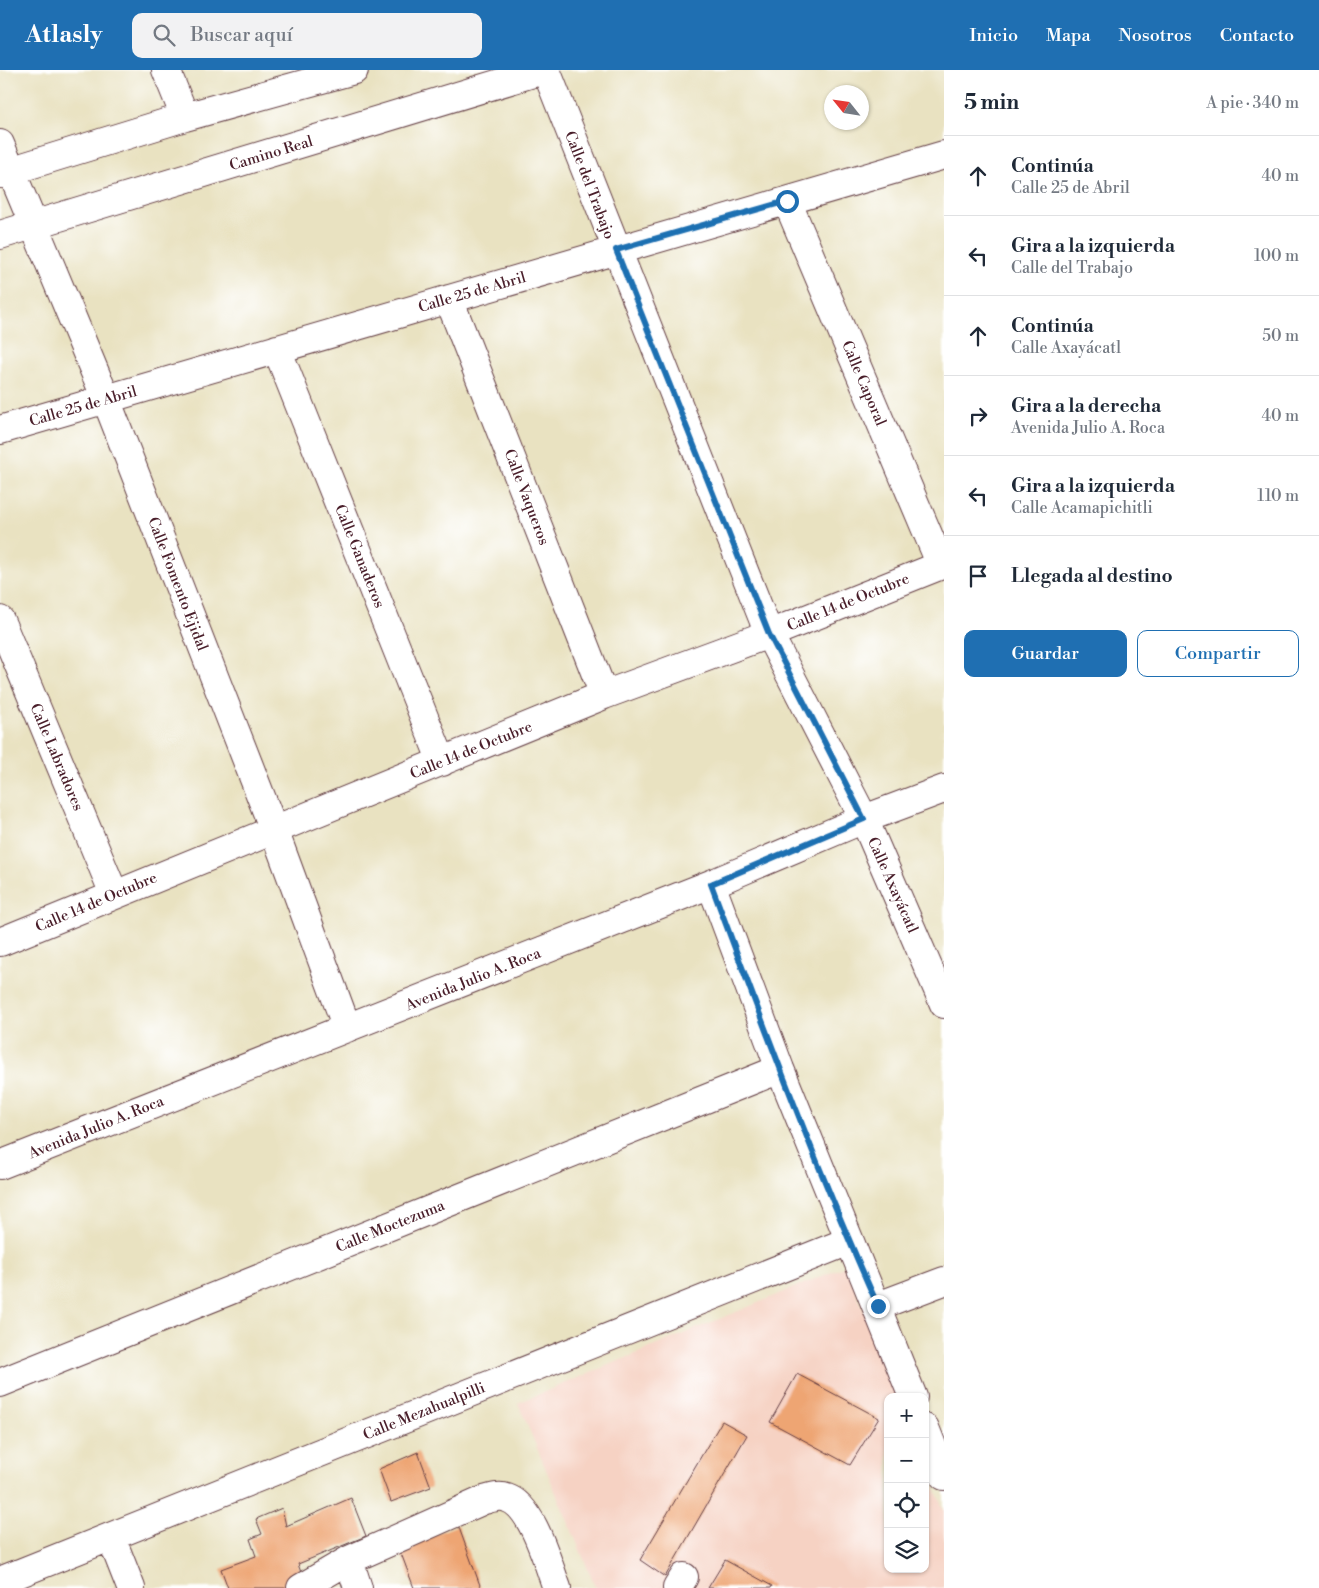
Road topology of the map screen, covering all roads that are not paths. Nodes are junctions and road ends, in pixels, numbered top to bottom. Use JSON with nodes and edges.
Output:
{"nodes":[{"id":1,"x":166,"y":70,"type":"edge"},
{"id":2,"x":354,"y":70,"type":"edge"},
{"id":3,"x":544,"y":70,"type":"edge"},
{"id":4,"x":185,"y":117,"type":"junction"},
{"id":5,"x":0,"y":144,"type":"edge"},
{"id":6,"x":944,"y":155,"type":"edge"},
{"id":7,"x":5,"y":173,"type":"edge"},
{"id":8,"x":787,"y":201,"type":"junction"},
{"id":9,"x":35,"y":225,"type":"junction"},
{"id":10,"x":0,"y":235,"type":"edge"},
{"id":11,"x":616,"y":250,"type":"junction"},
{"id":12,"x":449,"y":299,"type":"junction"},
{"id":13,"x":277,"y":349,"type":"junction"},
{"id":14,"x":106,"y":399,"type":"junction"},
{"id":15,"x":0,"y":430,"type":"edge"},
{"id":16,"x":943,"y":565,"type":"edge"},
{"id":17,"x":0,"y":620,"type":"edge"},
{"id":18,"x":769,"y":634,"type":"junction"},
{"id":19,"x":604,"y":695,"type":"junction"},
{"id":20,"x":442,"y":762,"type":"junction"},
{"id":21,"x":944,"y":790,"type":"edge"},
{"id":22,"x":864,"y":819,"type":"junction"},
{"id":23,"x":274,"y":830,"type":"junction"},
{"id":24,"x":711,"y":884,"type":"junction"},
{"id":25,"x":114,"y":894,"type":"junction"},
{"id":26,"x":0,"y":942,"type":"edge"},
{"id":27,"x":944,"y":1004,"type":"edge"},
{"id":28,"x":347,"y":1028,"type":"junction"},
{"id":29,"x":780,"y":1069,"type":"junction"},
{"id":30,"x":0,"y":1165,"type":"edge"},
{"id":31,"x":849,"y":1241,"type":"junction"},
{"id":32,"x":944,"y":1281,"type":"edge"},
{"id":33,"x":878,"y":1306,"type":"junction"},
{"id":34,"x":0,"y":1383,"type":"edge"},
{"id":35,"x":911,"y":1393,"type":"edge"},
{"id":36,"x":929,"y":1438,"type":"edge"},
{"id":37,"x":944,"y":1476,"type":"edge"},
{"id":38,"x":111,"y":1537,"type":"junction"},
{"id":39,"x":349,"y":1560,"type":"junction"},
{"id":40,"x":0,"y":1581,"type":"edge"},
{"id":41,"x":131,"y":1588,"type":"edge"},
{"id":42,"x":301,"y":1588,"type":"edge"},
{"id":43,"x":358,"y":1588,"type":"edge"},
{"id":44,"x":557,"y":1588,"type":"edge"}],
"edges":[{"from":1,"to":4,"type":"street"},
{"from":2,"to":4,"type":"street"},
{"from":3,"to":9,"type":"street","name":"Camino Real"},
{"from":3,"to":11,"type":"street","name":"Calle del Trabajo"},
{"from":4,"to":7,"type":"street"},
{"from":5,"to":7,"type":"street","name":"Calle Fomento Ejidal"},
{"from":6,"to":8,"type":"street","name":"Calle 25 de Abril"},
{"from":7,"to":9,"type":"street","name":"Calle Fomento Ejidal"},
{"from":8,"to":11,"type":"street","name":"Calle 25 de Abril"},
{"from":8,"to":16,"type":"street","name":"Calle Caporal"},
{"from":9,"to":10,"type":"street","name":"Camino Real"},
{"from":9,"to":14,"type":"street","name":"Calle Fomento Ejidal"},
{"from":11,"to":12,"type":"street","name":"Calle 25 de Abril"},
{"from":11,"to":18,"type":"street","name":"Calle del Trabajo"},
{"from":12,"to":13,"type":"street","name":"Calle 25 de Abril"},
{"from":12,"to":19,"type":"street","name":"Calle Vaqueros"},
{"from":13,"to":14,"type":"street","name":"Calle 25 de Abril"},
{"from":13,"to":20,"type":"street","name":"Calle Ganaderos"},
{"from":14,"to":15,"type":"street","name":"Calle 25 de Abril"},
{"from":14,"to":23,"type":"street","name":"Calle Fomento Ejidal"},
{"from":16,"to":18,"type":"street","name":"Calle 14 de Octubre"},
{"from":17,"to":25,"type":"street","name":"Calle Labradores"},
{"from":18,"to":19,"type":"street","name":"Calle 14 de Octubre"},
{"from":18,"to":22,"type":"street","name":"Calle Axayácatl"},
{"from":19,"to":20,"type":"street","name":"Calle 14 de Octubre"},
{"from":20,"to":23,"type":"street","name":"Calle 14 de Octubre"},
{"from":21,"to":22,"type":"street","name":"Avenida Julio A. Roca"},
{"from":22,"to":24,"type":"street","name":"Avenida Julio A. Roca"},
{"from":22,"to":27,"type":"street","name":"Calle Axayácatl"},
{"from":23,"to":25,"type":"street","name":"Calle 14 de Octubre"},
{"from":23,"to":28,"type":"street","name":"Calle Fomento Ejidal"},
{"from":24,"to":28,"type":"street","name":"Avenida Julio A. Roca"},
{"from":24,"to":29,"type":"street"},
{"from":25,"to":26,"type":"street","name":"Calle 14 de Octubre"},
{"from":28,"to":30,"type":"street","name":"Avenida Julio A. Roca"},
{"from":29,"to":31,"type":"street"},
{"from":29,"to":34,"type":"street","name":"Calle Moctezuma"},
{"from":31,"to":33,"type":"street"},
{"from":31,"to":38,"type":"street","name":"Calle Mezahualpilli"},
{"from":32,"to":33,"type":"street"},
{"from":33,"to":35,"type":"street"},
{"from":36,"to":37,"type":"street"},
{"from":38,"to":40,"type":"street","name":"Calle Mezahualpilli"},
{"from":38,"to":41,"type":"street"},
{"from":39,"to":42,"type":"street"},
{"from":39,"to":43,"type":"street"},
{"from":39,"to":44,"type":"street"}]}
